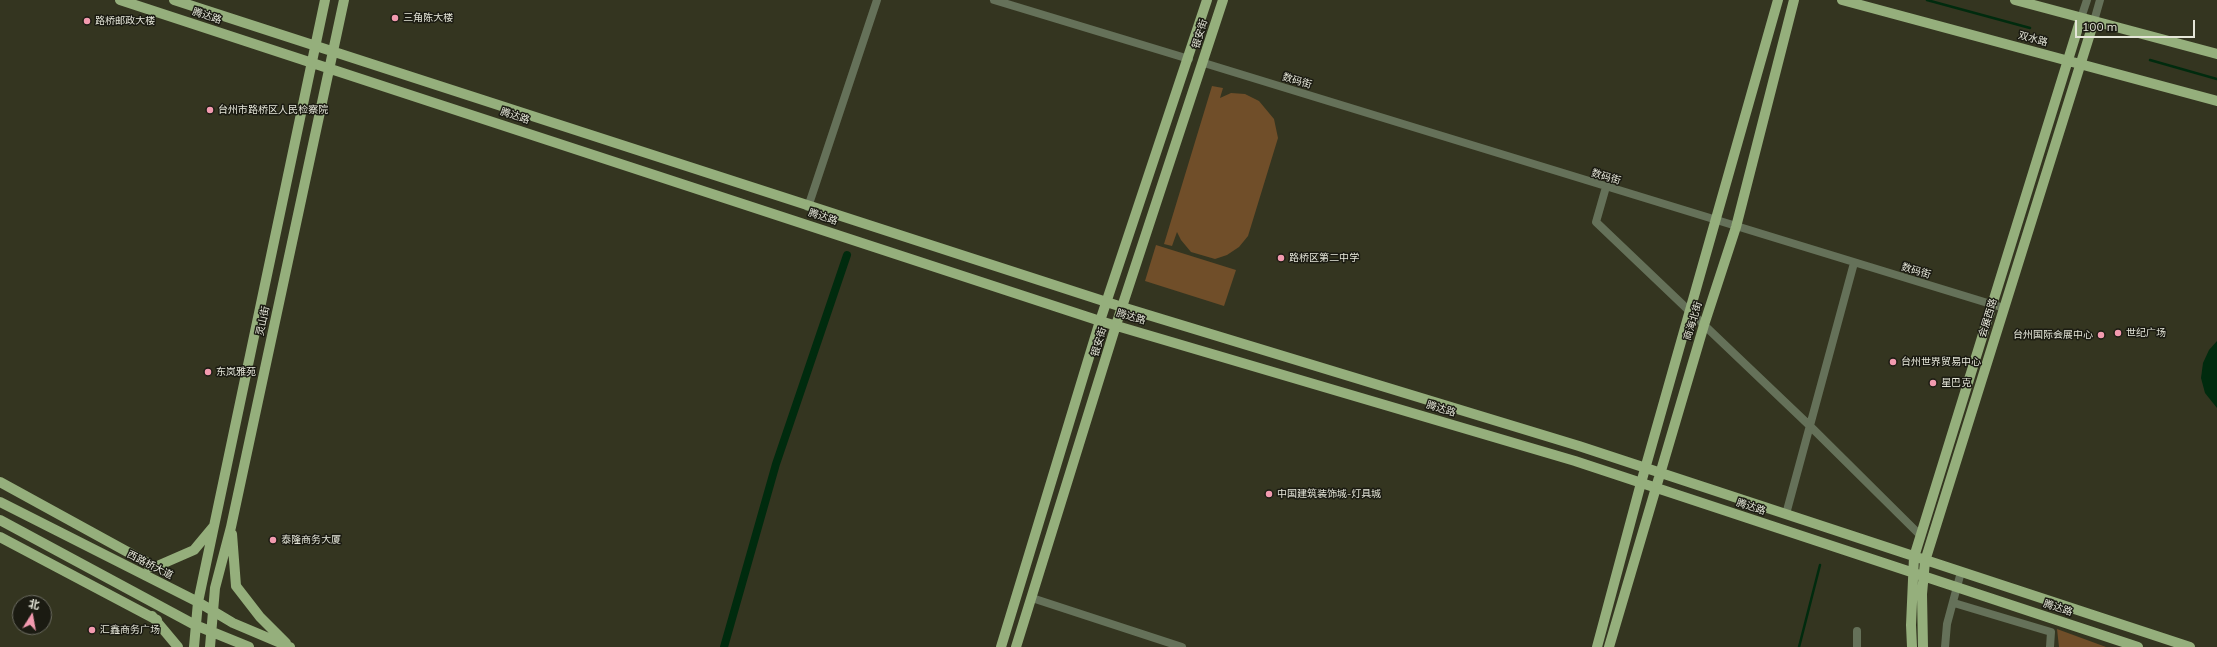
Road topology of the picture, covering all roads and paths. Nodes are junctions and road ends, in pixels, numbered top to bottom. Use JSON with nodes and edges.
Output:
{"nodes":[{"id":1,"x":120,"y":0,"type":"edge"},
{"id":2,"x":174,"y":0,"type":"edge"},
{"id":3,"x":325,"y":0,"type":"edge"},
{"id":4,"x":344,"y":0,"type":"edge"},
{"id":5,"x":877,"y":0,"type":"edge"},
{"id":6,"x":994,"y":0,"type":"edge"},
{"id":7,"x":1207,"y":0,"type":"edge"},
{"id":8,"x":1223,"y":0,"type":"edge"},
{"id":9,"x":1778,"y":0,"type":"edge"},
{"id":10,"x":1794,"y":0,"type":"edge"},
{"id":11,"x":1842,"y":0,"type":"edge"},
{"id":12,"x":2015,"y":0,"type":"edge"},
{"id":13,"x":2086,"y":0,"type":"edge"},
{"id":14,"x":2100,"y":0,"type":"edge"},
{"id":15,"x":2081,"y":18,"type":"junction"},
{"id":16,"x":2094,"y":21,"type":"junction"},
{"id":17,"x":316,"y":46,"type":"junction"},
{"id":18,"x":334,"y":51,"type":"junction"},
{"id":19,"x":2217,"y":54,"type":"edge"},
{"id":20,"x":1189,"y":59,"type":"junction"},
{"id":21,"x":2068,"y":60,"type":"junction"},
{"id":22,"x":313,"y":62,"type":"junction"},
{"id":23,"x":1204,"y":63,"type":"junction"},
{"id":24,"x":2080,"y":64,"type":"junction"},
{"id":25,"x":330,"y":68,"type":"junction"},
{"id":26,"x":2217,"y":101,"type":"edge"},
{"id":27,"x":1606,"y":187,"type":"junction"},
{"id":28,"x":808,"y":207,"type":"junction"},
{"id":29,"x":1716,"y":221,"type":"junction"},
{"id":30,"x":1736,"y":227,"type":"junction"},
{"id":31,"x":1854,"y":263,"type":"junction"},
{"id":32,"x":1107,"y":301,"type":"junction"},
{"id":33,"x":1992,"y":305,"type":"junction"},
{"id":34,"x":1122,"y":307,"type":"junction"},
{"id":35,"x":2004,"y":308,"type":"junction"},
{"id":36,"x":1690,"y":312,"type":"junction"},
{"id":37,"x":1100,"y":321,"type":"junction"},
{"id":38,"x":1116,"y":325,"type":"junction"},
{"id":39,"x":1704,"y":325,"type":"junction"},
{"id":40,"x":1810,"y":426,"type":"junction"},
{"id":41,"x":1646,"y":468,"type":"junction"},
{"id":42,"x":1660,"y":473,"type":"junction"},
{"id":43,"x":0,"y":482,"type":"edge"},
{"id":44,"x":1641,"y":483,"type":"junction"},
{"id":45,"x":1655,"y":488,"type":"junction"},
{"id":46,"x":0,"y":502,"type":"edge"},
{"id":47,"x":1786,"y":514,"type":"junction"},
{"id":48,"x":0,"y":520,"type":"edge"},
{"id":49,"x":216,"y":525,"type":"junction"},
{"id":50,"x":231,"y":527,"type":"junction"},
{"id":51,"x":1921,"y":536,"type":"junction"},
{"id":52,"x":0,"y":537,"type":"edge"},
{"id":53,"x":1914,"y":557,"type":"junction"},
{"id":54,"x":1925,"y":561,"type":"junction"},
{"id":55,"x":155,"y":567,"type":"junction"},
{"id":56,"x":130,"y":568,"type":"junction"},
{"id":57,"x":1961,"y":572,"type":"junction"},
{"id":58,"x":1918,"y":574,"type":"junction"},
{"id":59,"x":122,"y":586,"type":"junction"},
{"id":60,"x":1958,"y":588,"type":"junction"},
{"id":61,"x":1032,"y":598,"type":"junction"},
{"id":62,"x":198,"y":602,"type":"junction"},
{"id":63,"x":1954,"y":603,"type":"junction"},
{"id":64,"x":212,"y":612,"type":"junction"},
{"id":65,"x":157,"y":620,"type":"junction"},
{"id":66,"x":195,"y":625,"type":"junction"},
{"id":67,"x":211,"y":630,"type":"junction"},
{"id":68,"x":1857,"y":631,"type":"dead end"},
{"id":69,"x":2184,"y":646,"type":"edge"},
{"id":70,"x":178,"y":647,"type":"edge"},
{"id":71,"x":194,"y":647,"type":"edge"},
{"id":72,"x":210,"y":647,"type":"edge"},
{"id":73,"x":249,"y":647,"type":"edge"},
{"id":74,"x":290,"y":647,"type":"edge"},
{"id":75,"x":1001,"y":647,"type":"edge"},
{"id":76,"x":1016,"y":647,"type":"edge"},
{"id":77,"x":1182,"y":647,"type":"edge"},
{"id":78,"x":1597,"y":647,"type":"edge"},
{"id":79,"x":1609,"y":647,"type":"edge"},
{"id":80,"x":1857,"y":647,"type":"edge"},
{"id":81,"x":1912,"y":647,"type":"edge"},
{"id":82,"x":1923,"y":647,"type":"edge"},
{"id":83,"x":1946,"y":647,"type":"edge"},
{"id":84,"x":2050,"y":647,"type":"edge"},
{"id":85,"x":2138,"y":647,"type":"edge"}],
"edges":[{"from":1,"to":22,"type":"main road","name":"腾达路"},
{"from":2,"to":17,"type":"main road","name":"腾达路"},
{"from":3,"to":17,"type":"main road","name":"灵山街"},
{"from":4,"to":18,"type":"main road","name":"灵山街"},
{"from":5,"to":28,"type":"street"},
{"from":6,"to":20,"type":"street"},
{"from":7,"to":20,"type":"main road","name":"银安街"},
{"from":8,"to":23,"type":"main road","name":"银安街"},
{"from":9,"to":29,"type":"main road","name":"商海北街"},
{"from":10,"to":30,"type":"main road","name":"商海北街"},
{"from":11,"to":21,"type":"main road","name":"双水路"},
{"from":12,"to":15,"type":"main road"},
{"from":13,"to":15,"type":"street","name":"会展西路"},
{"from":14,"to":16,"type":"street","name":"会展西路"},
{"from":15,"to":16,"type":"main road"},
{"from":15,"to":21,"type":"main road","name":"会展西路"},
{"from":16,"to":19,"type":"main road"},
{"from":16,"to":24,"type":"main road","name":"会展西路"},
{"from":17,"to":18,"type":"main road","name":"腾达路"},
{"from":17,"to":22,"type":"main road","name":"灵山街"},
{"from":18,"to":25,"type":"main road","name":"灵山街"},
{"from":18,"to":28,"type":"main road","name":"腾达路"},
{"from":20,"to":32,"type":"main road","name":"银安街"},
{"from":21,"to":24,"type":"main road","name":"双水路"},
{"from":21,"to":33,"type":"main road","name":"会展西路"},
{"from":22,"to":25,"type":"main road","name":"腾达路"},
{"from":22,"to":49,"type":"main road","name":"灵山街"},
{"from":23,"to":27,"type":"street","name":"数码街"},
{"from":23,"to":34,"type":"main road","name":"银安街"},
{"from":24,"to":26,"type":"main road","name":"双水路"},
{"from":24,"to":35,"type":"main road","name":"会展西路"},
{"from":25,"to":37,"type":"main road","name":"腾达路"},
{"from":25,"to":50,"type":"main road","name":"灵山街"},
{"from":27,"to":29,"type":"street","name":"数码街"},
{"from":27,"to":36,"type":"street"},
{"from":28,"to":32,"type":"main road","name":"腾达路"},
{"from":29,"to":30,"type":"street","name":"数码街"},
{"from":29,"to":36,"type":"main road","name":"商海北街"},
{"from":30,"to":31,"type":"street","name":"数码街"},
{"from":30,"to":39,"type":"main road","name":"商海北街"},
{"from":31,"to":33,"type":"street","name":"数码街"},
{"from":31,"to":40,"type":"street"},
{"from":32,"to":34,"type":"main road","name":"腾达路"},
{"from":32,"to":37,"type":"main road","name":"银安街"},
{"from":33,"to":35,"type":"street","name":"数码街"},
{"from":33,"to":51,"type":"main road","name":"会展西路"},
{"from":34,"to":38,"type":"main road","name":"银安街"},
{"from":34,"to":41,"type":"main road","name":"腾达路"},
{"from":35,"to":54,"type":"main road","name":"会展西路"},
{"from":36,"to":39,"type":"street"},
{"from":36,"to":41,"type":"main road","name":"商海北街"},
{"from":37,"to":38,"type":"main road","name":"腾达路"},
{"from":37,"to":75,"type":"main road","name":"银安街"},
{"from":38,"to":44,"type":"main road","name":"腾达路"},
{"from":38,"to":61,"type":"main road","name":"银安街"},
{"from":39,"to":40,"type":"street"},
{"from":39,"to":42,"type":"main road","name":"商海北街"},
{"from":40,"to":47,"type":"street"},
{"from":40,"to":51,"type":"street"},
{"from":41,"to":42,"type":"main road","name":"腾达路"},
{"from":41,"to":44,"type":"main road","name":"商海北街"},
{"from":42,"to":45,"type":"main road","name":"商海北街"},
{"from":42,"to":47,"type":"main road","name":"腾达路"},
{"from":43,"to":55,"type":"main road"},
{"from":44,"to":45,"type":"main road","name":"腾达路"},
{"from":44,"to":78,"type":"main road","name":"商海北街"},
{"from":45,"to":58,"type":"main road","name":"腾达路"},
{"from":45,"to":79,"type":"main road","name":"商海北街"},
{"from":46,"to":56,"type":"main road","name":"西路桥大道"},
{"from":47,"to":53,"type":"main road","name":"腾达路"},
{"from":48,"to":59,"type":"main road"},
{"from":49,"to":55,"type":"main road"},
{"from":49,"to":62,"type":"main road","name":"灵山街"},
{"from":50,"to":64,"type":"main road","name":"灵山街"},
{"from":50,"to":74,"type":"main road"},
{"from":51,"to":53,"type":"main road","name":"会展西路"},
{"from":52,"to":65,"type":"main road"},
{"from":53,"to":54,"type":"main road","name":"腾达路"},
{"from":53,"to":58,"type":"main road","name":"会展西路"},
{"from":54,"to":57,"type":"main road","name":"腾达路"},
{"from":54,"to":58,"type":"main road","name":"会展西路"},
{"from":55,"to":56,"type":"main road"},
{"from":56,"to":62,"type":"main road","name":"西路桥大道"},
{"from":57,"to":60,"type":"street"},
{"from":57,"to":69,"type":"main road","name":"腾达路"},
{"from":58,"to":60,"type":"main road","name":"腾达路"},
{"from":58,"to":81,"type":"main road","name":"会展西路"},
{"from":58,"to":82,"type":"main road","name":"会展西路"},
{"from":59,"to":65,"type":"main road"},
{"from":59,"to":66,"type":"main road"},
{"from":60,"to":63,"type":"street"},
{"from":60,"to":85,"type":"main road","name":"腾达路"},
{"from":61,"to":76,"type":"main road","name":"银安街"},
{"from":61,"to":77,"type":"street"},
{"from":62,"to":64,"type":"main road","name":"西路桥大道"},
{"from":62,"to":66,"type":"main road","name":"灵山街"},
{"from":63,"to":83,"type":"street"},
{"from":63,"to":84,"type":"street"},
{"from":64,"to":67,"type":"main road","name":"灵山街"},
{"from":64,"to":74,"type":"main road","name":"西路桥大道"},
{"from":65,"to":70,"type":"main road"},
{"from":66,"to":67,"type":"main road"},
{"from":66,"to":71,"type":"main road","name":"灵山街"},
{"from":67,"to":72,"type":"main road","name":"灵山街"},
{"from":67,"to":73,"type":"main road"},
{"from":68,"to":80,"type":"street"}]}
